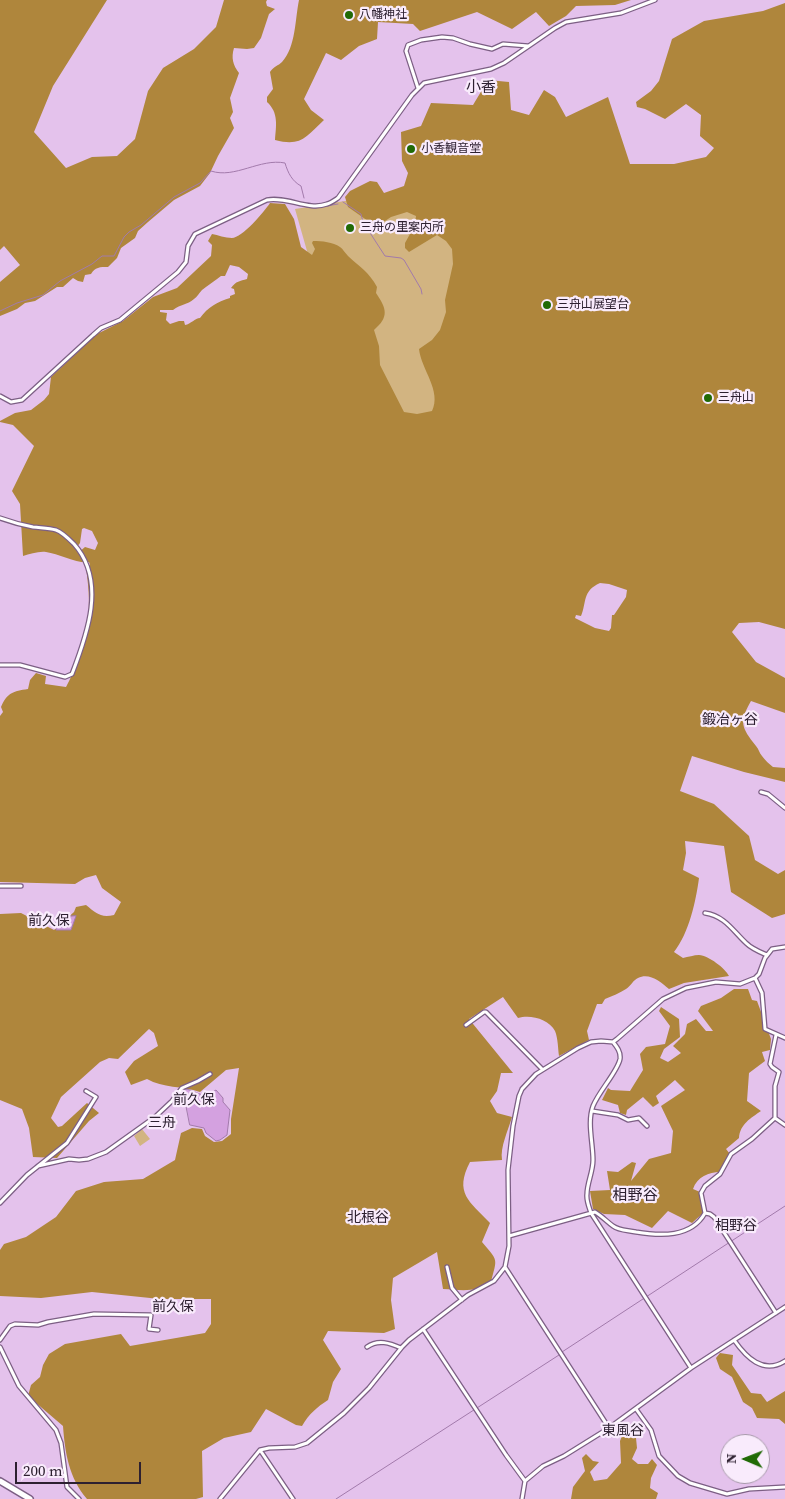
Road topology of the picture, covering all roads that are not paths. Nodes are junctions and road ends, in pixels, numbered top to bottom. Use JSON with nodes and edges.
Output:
{"nodes":[{"id":1,"x":655,"y":0,"type":"edge"},
{"id":2,"x":528,"y":46,"type":"junction"},
{"id":3,"x":418,"y":88,"type":"junction"},
{"id":4,"x":0,"y":396,"type":"edge"},
{"id":5,"x":0,"y":518,"type":"edge"},
{"id":6,"x":0,"y":665,"type":"edge"},
{"id":7,"x":761,"y":792,"type":"dead end"},
{"id":8,"x":785,"y":808,"type":"edge"},
{"id":9,"x":0,"y":886,"type":"edge"},
{"id":10,"x":21,"y":886,"type":"dead end"},
{"id":11,"x":705,"y":913,"type":"dead end"},
{"id":12,"x":785,"y":946,"type":"edge"},
{"id":13,"x":767,"y":955,"type":"junction"},
{"id":14,"x":755,"y":978,"type":"junction"},
{"id":15,"x":466,"y":1025,"type":"dead end"},
{"id":16,"x":776,"y":1035,"type":"junction"},
{"id":17,"x":785,"y":1038,"type":"edge"},
{"id":18,"x":612,"y":1042,"type":"junction"},
{"id":19,"x":543,"y":1070,"type":"junction"},
{"id":20,"x":210,"y":1074,"type":"dead end"},
{"id":21,"x":86,"y":1091,"type":"dead end"},
{"id":22,"x":592,"y":1111,"type":"junction"},
{"id":23,"x":775,"y":1118,"type":"junction"},
{"id":24,"x":785,"y":1125,"type":"edge"},
{"id":25,"x":647,"y":1126,"type":"dead end"},
{"id":26,"x":38,"y":1166,"type":"junction"},
{"id":27,"x":0,"y":1203,"type":"edge"},
{"id":28,"x":592,"y":1213,"type":"junction"},
{"id":29,"x":705,"y":1213,"type":"junction"},
{"id":30,"x":509,"y":1236,"type":"junction"},
{"id":31,"x":447,"y":1267,"type":"dead end"},
{"id":32,"x":505,"y":1267,"type":"junction"},
{"id":33,"x":462,"y":1300,"type":"junction"},
{"id":34,"x":785,"y":1307,"type":"edge"},
{"id":35,"x":776,"y":1313,"type":"junction"},
{"id":36,"x":423,"y":1329,"type":"junction"},
{"id":37,"x":158,"y":1330,"type":"dead end"},
{"id":38,"x":0,"y":1340,"type":"edge"},
{"id":39,"x":734,"y":1340,"type":"junction"},
{"id":40,"x":0,"y":1347,"type":"edge"},
{"id":41,"x":367,"y":1347,"type":"dead end"},
{"id":42,"x":401,"y":1348,"type":"junction"},
{"id":43,"x":1,"y":1357,"type":"edge"},
{"id":44,"x":785,"y":1361,"type":"edge"},
{"id":45,"x":691,"y":1368,"type":"junction"},
{"id":46,"x":636,"y":1408,"type":"junction"},
{"id":47,"x":609,"y":1428,"type":"junction"},
{"id":48,"x":260,"y":1450,"type":"junction"},
{"id":49,"x":0,"y":1481,"type":"edge"},
{"id":50,"x":525,"y":1481,"type":"junction"},
{"id":51,"x":785,"y":1487,"type":"edge"},
{"id":52,"x":30,"y":1499,"type":"edge"},
{"id":53,"x":79,"y":1499,"type":"edge"},
{"id":54,"x":220,"y":1499,"type":"edge"},
{"id":55,"x":293,"y":1499,"type":"edge"},
{"id":56,"x":522,"y":1499,"type":"edge"}],
"edges":[{"from":1,"to":2,"type":"street"},
{"from":2,"to":3,"type":"street"},
{"from":2,"to":3,"type":"street"},
{"from":3,"to":4,"type":"street"},
{"from":5,"to":6,"type":"street"},
{"from":7,"to":8,"type":"street"},
{"from":9,"to":10,"type":"street"},
{"from":11,"to":13,"type":"street"},
{"from":12,"to":13,"type":"street"},
{"from":13,"to":14,"type":"street"},
{"from":14,"to":16,"type":"street"},
{"from":14,"to":18,"type":"street"},
{"from":15,"to":19,"type":"street"},
{"from":16,"to":17,"type":"street"},
{"from":16,"to":23,"type":"street"},
{"from":18,"to":19,"type":"street"},
{"from":18,"to":22,"type":"street"},
{"from":19,"to":30,"type":"street"},
{"from":20,"to":26,"type":"street"},
{"from":21,"to":26,"type":"street"},
{"from":22,"to":25,"type":"street"},
{"from":22,"to":28,"type":"street"},
{"from":23,"to":24,"type":"street"},
{"from":23,"to":29,"type":"street"},
{"from":26,"to":27,"type":"street"},
{"from":28,"to":29,"type":"street"},
{"from":28,"to":30,"type":"street"},
{"from":28,"to":45,"type":"street"},
{"from":29,"to":35,"type":"street"},
{"from":30,"to":32,"type":"street"},
{"from":31,"to":33,"type":"street"},
{"from":32,"to":33,"type":"street"},
{"from":32,"to":47,"type":"street"},
{"from":33,"to":36,"type":"street"},
{"from":34,"to":35,"type":"street"},
{"from":35,"to":39,"type":"street"},
{"from":36,"to":42,"type":"street"},
{"from":36,"to":50,"type":"street"},
{"from":37,"to":38,"type":"street"},
{"from":39,"to":44,"type":"street"},
{"from":39,"to":45,"type":"street"},
{"from":40,"to":43,"type":"street"},
{"from":41,"to":42,"type":"street"},
{"from":42,"to":48,"type":"street"},
{"from":43,"to":53,"type":"street"},
{"from":45,"to":46,"type":"street"},
{"from":46,"to":47,"type":"street"},
{"from":46,"to":51,"type":"street"},
{"from":47,"to":50,"type":"street"},
{"from":48,"to":54,"type":"street"},
{"from":48,"to":55,"type":"street"},
{"from":49,"to":52,"type":"main road"},
{"from":50,"to":56,"type":"street"}]}
